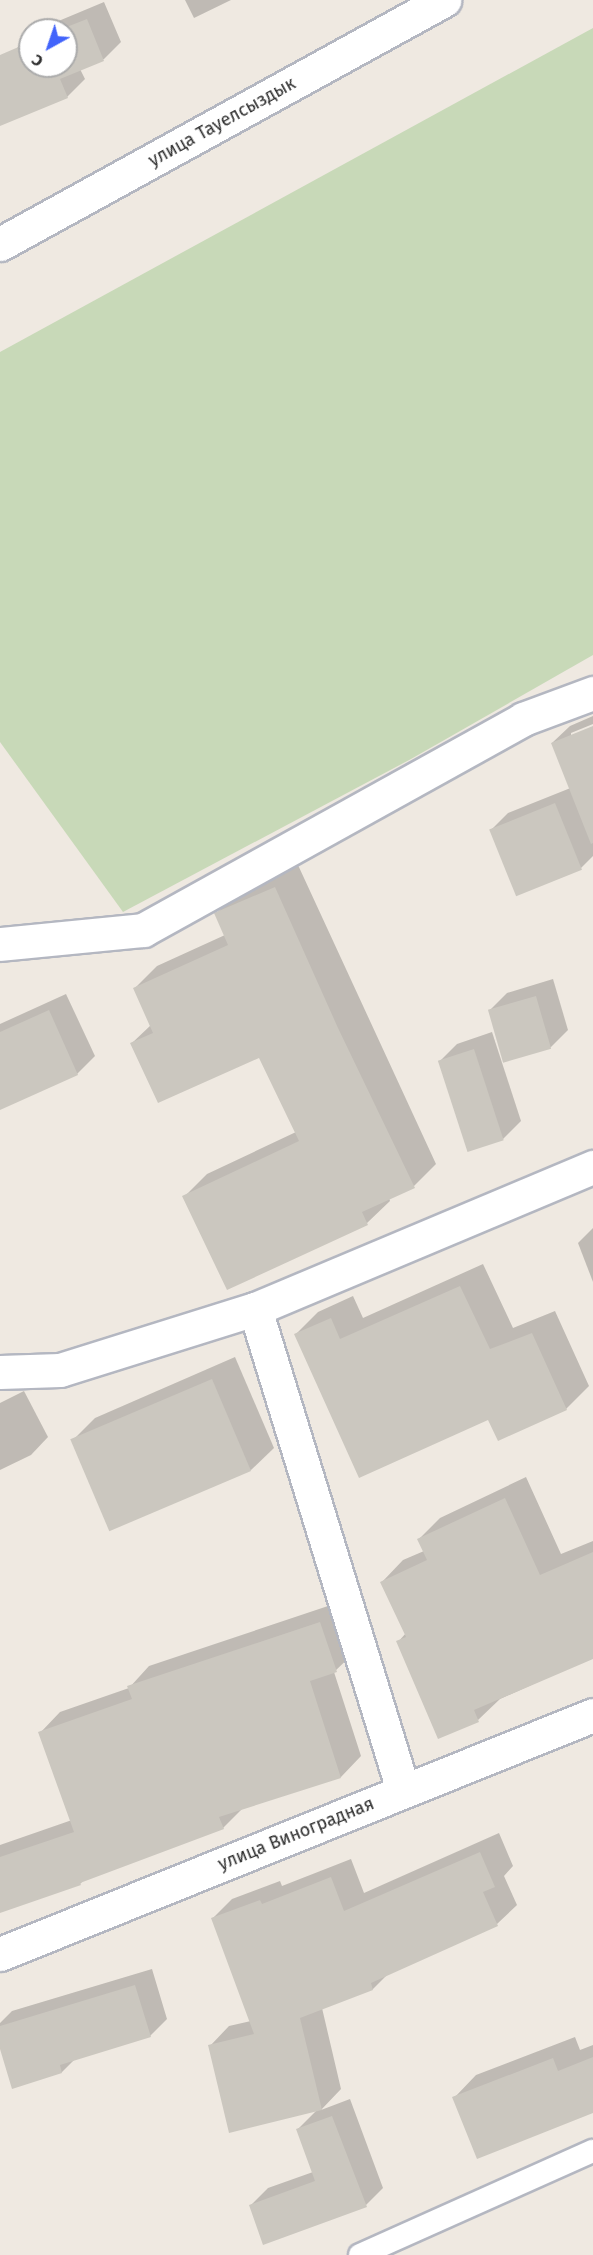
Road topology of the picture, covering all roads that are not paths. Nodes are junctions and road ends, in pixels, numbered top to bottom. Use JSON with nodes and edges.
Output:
{"nodes":[{"id":1,"x":444,"y":0,"type":"edge"},
{"id":2,"x":0,"y":243,"type":"edge"},
{"id":3,"x":593,"y":693,"type":"edge"},
{"id":4,"x":0,"y":944,"type":"edge"},
{"id":5,"x":593,"y":1167,"type":"edge"},
{"id":6,"x":255,"y":1309,"type":"junction"},
{"id":7,"x":0,"y":1372,"type":"edge"},
{"id":8,"x":593,"y":1715,"type":"edge"},
{"id":9,"x":403,"y":1790,"type":"junction"},
{"id":10,"x":0,"y":1954,"type":"edge"},
{"id":11,"x":593,"y":2151,"type":"edge"},
{"id":12,"x":360,"y":2255,"type":"edge"}],
"edges":[{"from":1,"to":2,"type":"street","name":"улица Тауелсыздык"},
{"from":3,"to":4,"type":"street"},
{"from":5,"to":6,"type":"street"},
{"from":6,"to":7,"type":"street"},
{"from":6,"to":9,"type":"street"},
{"from":8,"to":9,"type":"street","name":"улица Виноградная"},
{"from":9,"to":10,"type":"street","name":"улица Виноградная"},
{"from":11,"to":12,"type":"lane"}]}
